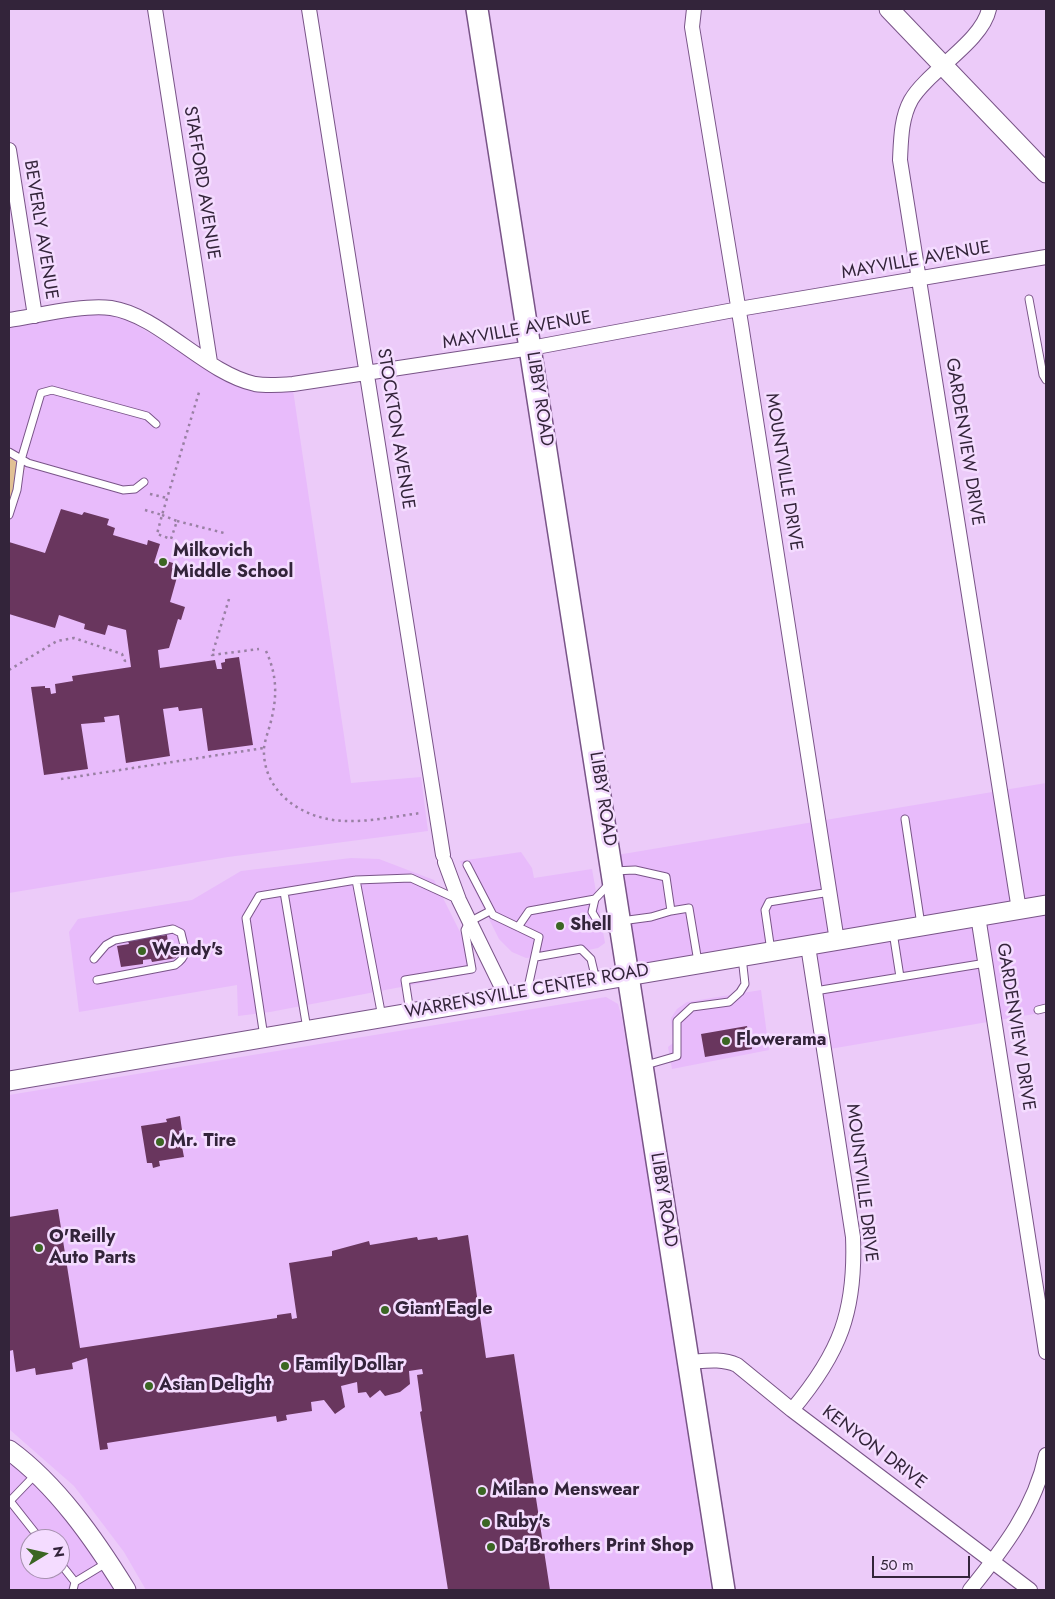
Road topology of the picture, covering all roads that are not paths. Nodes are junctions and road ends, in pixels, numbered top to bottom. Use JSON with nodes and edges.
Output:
{"nodes":[{"id":1,"x":155,"y":9,"type":"edge"},
{"id":2,"x":309,"y":9,"type":"edge"},
{"id":3,"x":478,"y":9,"type":"edge"},
{"id":4,"x":694,"y":9,"type":"edge"},
{"id":5,"x":889,"y":9,"type":"edge"},
{"id":6,"x":989,"y":9,"type":"edge"},
{"id":7,"x":943,"y":67,"type":"junction"},
{"id":8,"x":9,"y":150,"type":"edge"},
{"id":9,"x":1046,"y":172,"type":"edge"},
{"id":10,"x":1046,"y":257,"type":"edge"},
{"id":11,"x":919,"y":280,"type":"junction"},
{"id":12,"x":1029,"y":299,"type":"dead end"},
{"id":13,"x":739,"y":309,"type":"junction"},
{"id":14,"x":35,"y":316,"type":"junction"},
{"id":15,"x":9,"y":320,"type":"edge"},
{"id":16,"x":531,"y":348,"type":"junction"},
{"id":17,"x":210,"y":362,"type":"junction"},
{"id":18,"x":367,"y":374,"type":"junction"},
{"id":19,"x":1046,"y":380,"type":"edge"},
{"id":20,"x":156,"y":424,"type":"dead end"},
{"id":21,"x":9,"y":452,"type":"edge"},
{"id":22,"x":21,"y":460,"type":"junction"},
{"id":23,"x":144,"y":482,"type":"dead end"},
{"id":24,"x":9,"y":515,"type":"edge"},
{"id":25,"x":905,"y":819,"type":"dead end"},
{"id":26,"x":467,"y":865,"type":"dead end"},
{"id":27,"x":614,"y":875,"type":"junction"},
{"id":28,"x":356,"y":880,"type":"junction"},
{"id":29,"x":284,"y":892,"type":"junction"},
{"id":30,"x":830,"y":892,"type":"junction"},
{"id":31,"x":595,"y":899,"type":"junction"},
{"id":32,"x":459,"y":900,"type":"junction"},
{"id":33,"x":1046,"y":905,"type":"edge"},
{"id":34,"x":1019,"y":910,"type":"junction"},
{"id":35,"x":490,"y":911,"type":"junction"},
{"id":36,"x":671,"y":911,"type":"junction"},
{"id":37,"x":978,"y":916,"type":"junction"},
{"id":38,"x":469,"y":922,"type":"junction"},
{"id":39,"x":921,"y":926,"type":"junction"},
{"id":40,"x":518,"y":927,"type":"junction"},
{"id":41,"x":622,"y":928,"type":"junction"},
{"id":42,"x":893,"y":932,"type":"junction"},
{"id":43,"x":837,"y":941,"type":"junction"},
{"id":44,"x":808,"y":946,"type":"junction"},
{"id":45,"x":771,"y":952,"type":"junction"},
{"id":46,"x":742,"y":956,"type":"junction"},
{"id":47,"x":536,"y":957,"type":"junction"},
{"id":48,"x":94,"y":959,"type":"dead end"},
{"id":49,"x":986,"y":963,"type":"junction"},
{"id":50,"x":698,"y":964,"type":"junction"},
{"id":51,"x":629,"y":974,"type":"junction"},
{"id":52,"x":900,"y":977,"type":"junction"},
{"id":53,"x":97,"y":980,"type":"dead end"},
{"id":54,"x":597,"y":980,"type":"junction"},
{"id":55,"x":815,"y":991,"type":"junction"},
{"id":56,"x":527,"y":993,"type":"junction"},
{"id":57,"x":506,"y":996,"type":"junction"},
{"id":58,"x":1046,"y":1008,"type":"edge"},
{"id":59,"x":1038,"y":1010,"type":"dead end"},
{"id":60,"x":411,"y":1013,"type":"junction"},
{"id":61,"x":382,"y":1018,"type":"junction"},
{"id":62,"x":307,"y":1030,"type":"junction"},
{"id":63,"x":264,"y":1037,"type":"junction"},
{"id":64,"x":643,"y":1066,"type":"junction"},
{"id":65,"x":9,"y":1081,"type":"edge"},
{"id":66,"x":1041,"y":1278,"type":"edge"},
{"id":67,"x":1046,"y":1352,"type":"edge"},
{"id":68,"x":688,"y":1362,"type":"junction"},
{"id":69,"x":792,"y":1410,"type":"junction"},
{"id":70,"x":9,"y":1450,"type":"edge"},
{"id":71,"x":1046,"y":1455,"type":"edge"},
{"id":72,"x":37,"y":1472,"type":"junction"},
{"id":73,"x":9,"y":1501,"type":"edge"},
{"id":74,"x":32,"y":1529,"type":"edge"},
{"id":75,"x":108,"y":1561,"type":"junction"},
{"id":76,"x":992,"y":1562,"type":"junction"},
{"id":77,"x":70,"y":1576,"type":"edge"},
{"id":78,"x":75,"y":1582,"type":"junction"},
{"id":79,"x":73,"y":1590,"type":"edge"},
{"id":80,"x":126,"y":1590,"type":"edge"},
{"id":81,"x":724,"y":1590,"type":"edge"},
{"id":82,"x":970,"y":1590,"type":"edge"},
{"id":83,"x":1030,"y":1590,"type":"edge"}],
"edges":[{"from":1,"to":17,"type":"street","name":"STAFFORD AVENUE"},
{"from":2,"to":18,"type":"street","name":"STOCKTON AVENUE"},
{"from":3,"to":16,"type":"main road","name":"LIBBY ROAD"},
{"from":4,"to":13,"type":"street","name":"MOUNTVILLE DRIVE"},
{"from":5,"to":7,"type":"main road"},
{"from":6,"to":7,"type":"street","name":"GARDENVIEW DRIVE"},
{"from":7,"to":9,"type":"main road"},
{"from":7,"to":11,"type":"street","name":"GARDENVIEW DRIVE"},
{"from":8,"to":14,"type":"street","name":"BEVERLY AVENUE"},
{"from":10,"to":11,"type":"street","name":"MAYVILLE AVENUE"},
{"from":11,"to":13,"type":"street","name":"MAYVILLE AVENUE"},
{"from":11,"to":34,"type":"street","name":"GARDENVIEW DRIVE"},
{"from":12,"to":19,"type":"lane"},
{"from":13,"to":16,"type":"street","name":"MAYVILLE AVENUE"},
{"from":13,"to":30,"type":"street","name":"MOUNTVILLE DRIVE"},
{"from":14,"to":15,"type":"street","name":"MAYVILLE AVENUE"},
{"from":14,"to":17,"type":"street","name":"MAYVILLE AVENUE"},
{"from":16,"to":18,"type":"street","name":"MAYVILLE AVENUE"},
{"from":16,"to":27,"type":"main road","name":"LIBBY ROAD"},
{"from":17,"to":18,"type":"street","name":"MAYVILLE AVENUE"},
{"from":18,"to":32,"type":"street","name":"STOCKTON AVENUE"},
{"from":20,"to":22,"type":"lane"},
{"from":21,"to":22,"type":"lane"},
{"from":22,"to":23,"type":"lane"},
{"from":22,"to":24,"type":"lane"},
{"from":25,"to":39,"type":"lane"},
{"from":26,"to":35,"type":"lane"},
{"from":27,"to":31,"type":"lane"},
{"from":27,"to":36,"type":"lane"},
{"from":27,"to":41,"type":"main road","name":"LIBBY ROAD"},
{"from":28,"to":29,"type":"lane"},
{"from":28,"to":32,"type":"lane"},
{"from":28,"to":61,"type":"lane"},
{"from":29,"to":62,"type":"lane"},
{"from":29,"to":63,"type":"lane"},
{"from":30,"to":43,"type":"street","name":"MOUNTVILLE DRIVE"},
{"from":30,"to":45,"type":"lane"},
{"from":31,"to":40,"type":"lane"},
{"from":31,"to":41,"type":"lane"},
{"from":32,"to":38,"type":"street","name":"STOCKTON AVENUE"},
{"from":33,"to":34,"type":"main road","name":"WARRENSVILLE CENTER ROAD"},
{"from":34,"to":37,"type":"main road","name":"WARRENSVILLE CENTER ROAD"},
{"from":35,"to":38,"type":"lane"},
{"from":35,"to":40,"type":"lane"},
{"from":36,"to":41,"type":"lane"},
{"from":36,"to":50,"type":"lane"},
{"from":37,"to":39,"type":"main road","name":"WARRENSVILLE CENTER ROAD"},
{"from":37,"to":49,"type":"street","name":"GARDENVIEW DRIVE"},
{"from":38,"to":57,"type":"street","name":"STOCKTON AVENUE"},
{"from":38,"to":60,"type":"lane"},
{"from":39,"to":42,"type":"main road","name":"WARRENSVILLE CENTER ROAD"},
{"from":40,"to":47,"type":"lane"},
{"from":41,"to":51,"type":"main road","name":"LIBBY ROAD"},
{"from":42,"to":43,"type":"main road","name":"WARRENSVILLE CENTER ROAD"},
{"from":42,"to":52,"type":"lane"},
{"from":43,"to":44,"type":"main road","name":"WARRENSVILLE CENTER ROAD"},
{"from":44,"to":45,"type":"main road","name":"WARRENSVILLE CENTER ROAD"},
{"from":44,"to":55,"type":"street","name":"MOUNTVILLE DRIVE"},
{"from":45,"to":46,"type":"main road","name":"WARRENSVILLE CENTER ROAD"},
{"from":46,"to":50,"type":"main road","name":"WARRENSVILLE CENTER ROAD"},
{"from":46,"to":64,"type":"lane"},
{"from":47,"to":54,"type":"lane"},
{"from":47,"to":56,"type":"lane"},
{"from":48,"to":53,"type":"lane"},
{"from":49,"to":52,"type":"lane"},
{"from":49,"to":66,"type":"street","name":"GARDENVIEW DRIVE"},
{"from":50,"to":51,"type":"main road","name":"WARRENSVILLE CENTER ROAD"},
{"from":51,"to":54,"type":"main road","name":"WARRENSVILLE CENTER ROAD"},
{"from":51,"to":64,"type":"main road","name":"LIBBY ROAD"},
{"from":52,"to":55,"type":"lane"},
{"from":54,"to":56,"type":"main road","name":"WARRENSVILLE CENTER ROAD"},
{"from":55,"to":69,"type":"street","name":"MOUNTVILLE DRIVE"},
{"from":56,"to":57,"type":"main road","name":"WARRENSVILLE CENTER ROAD"},
{"from":57,"to":60,"type":"main road","name":"WARRENSVILLE CENTER ROAD"},
{"from":58,"to":59,"type":"lane"},
{"from":60,"to":61,"type":"main road","name":"WARRENSVILLE CENTER ROAD"},
{"from":61,"to":62,"type":"main road","name":"WARRENSVILLE CENTER ROAD"},
{"from":62,"to":63,"type":"main road","name":"WARRENSVILLE CENTER ROAD"},
{"from":63,"to":65,"type":"main road","name":"WARRENSVILLE CENTER ROAD"},
{"from":64,"to":68,"type":"main road","name":"LIBBY ROAD"},
{"from":66,"to":67,"type":"street","name":"GARDENVIEW DRIVE"},
{"from":68,"to":69,"type":"street","name":"KENYON DRIVE"},
{"from":68,"to":81,"type":"main road","name":"LIBBY ROAD"},
{"from":69,"to":76,"type":"street","name":"KENYON DRIVE"},
{"from":70,"to":72,"type":"main road"},
{"from":71,"to":76,"type":"street"},
{"from":72,"to":73,"type":"lane"},
{"from":72,"to":75,"type":"main road"},
{"from":73,"to":74,"type":"lane"},
{"from":75,"to":78,"type":"lane"},
{"from":75,"to":80,"type":"main road"},
{"from":76,"to":82,"type":"street"},
{"from":76,"to":83,"type":"street","name":"KENYON DRIVE"},
{"from":77,"to":78,"type":"lane"},
{"from":78,"to":79,"type":"lane"}]}
